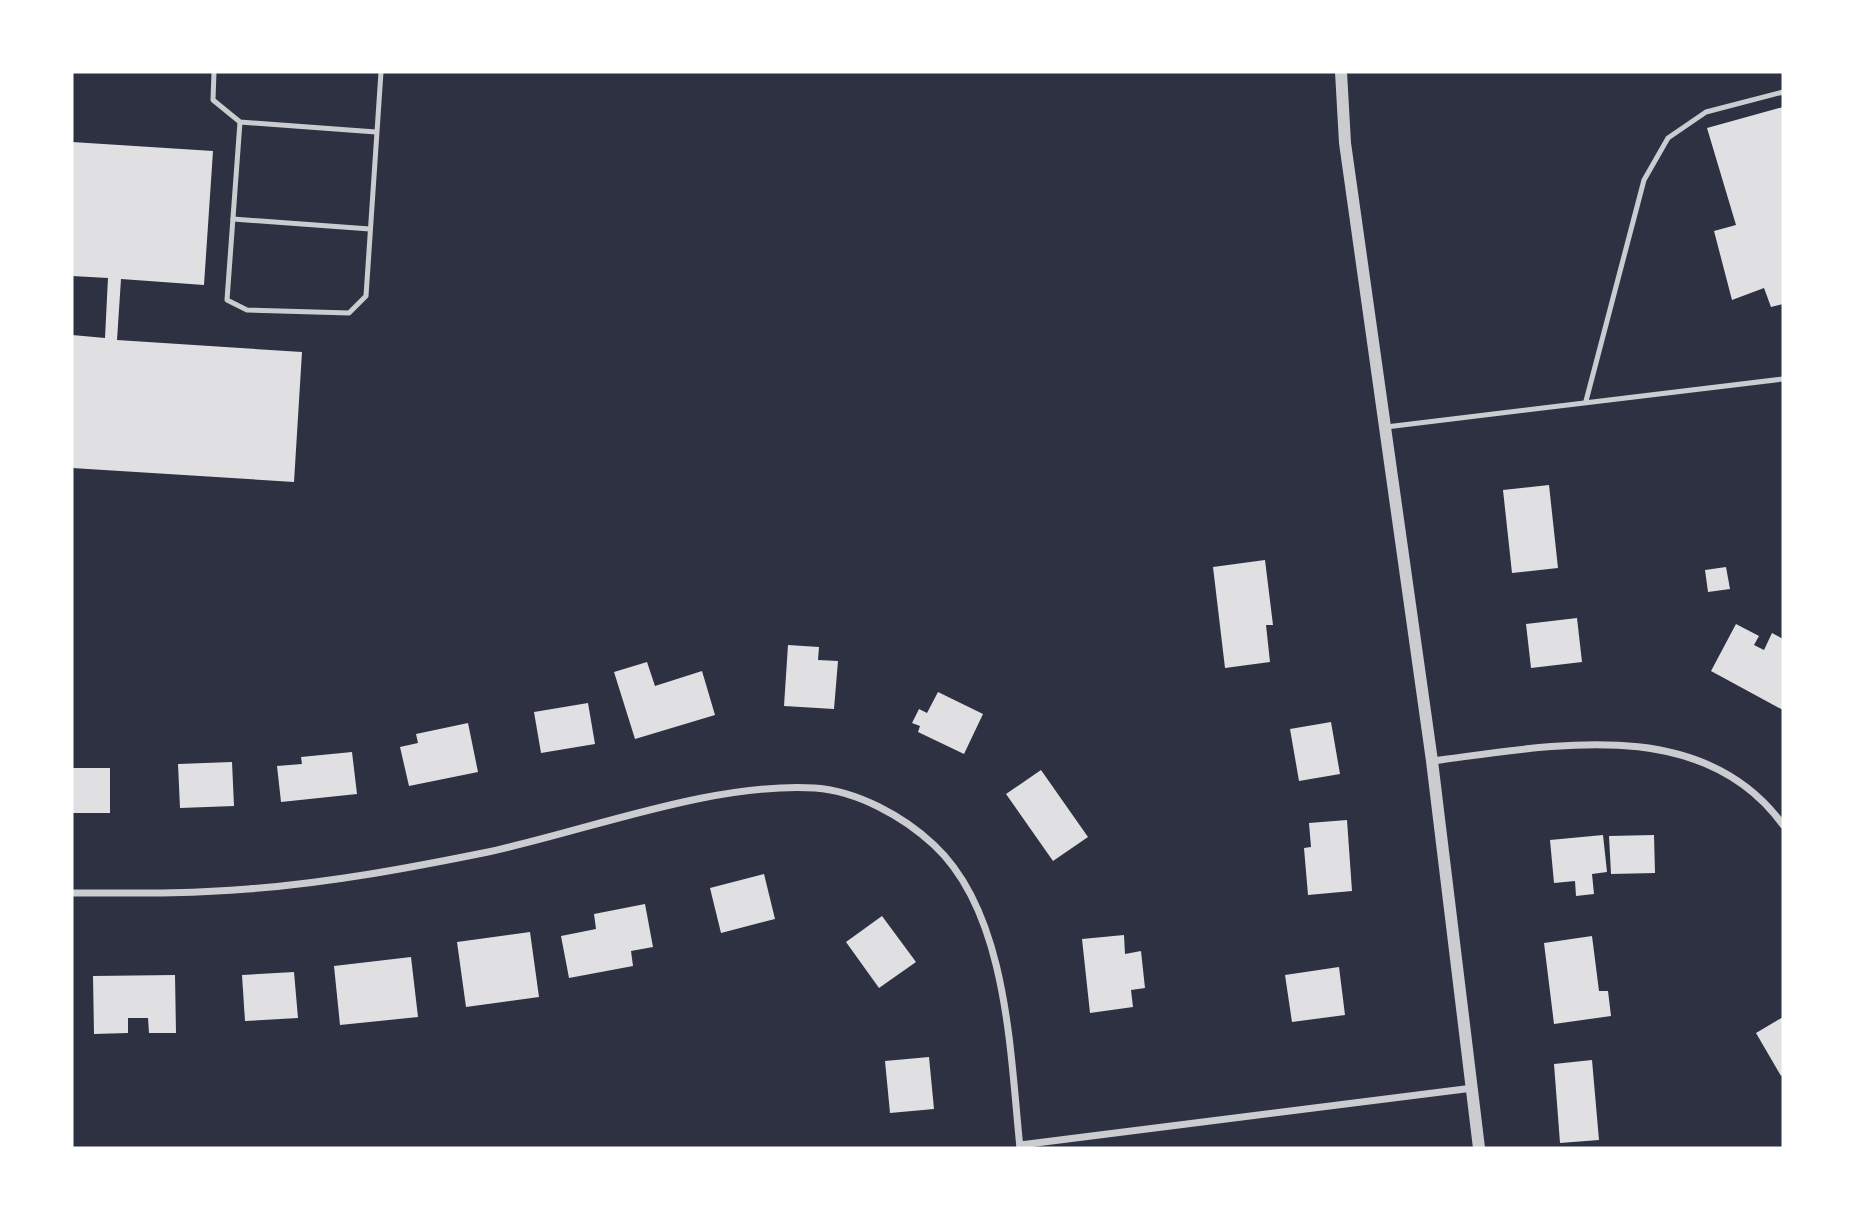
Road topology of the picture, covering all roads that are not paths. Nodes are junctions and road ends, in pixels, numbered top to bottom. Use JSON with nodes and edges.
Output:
{"nodes":[{"id":1,"x":214,"y":72,"type":"edge"},
{"id":2,"x":381,"y":72,"type":"edge"},
{"id":3,"x":1341,"y":72,"type":"edge"},
{"id":4,"x":1783,"y":92,"type":"edge"},
{"id":5,"x":240,"y":122,"type":"junction"},
{"id":6,"x":376,"y":132,"type":"junction"},
{"id":7,"x":233,"y":219,"type":"junction"},
{"id":8,"x":370,"y":229,"type":"junction"},
{"id":9,"x":1783,"y":379,"type":"edge"},
{"id":10,"x":1586,"y":401,"type":"junction"},
{"id":11,"x":1383,"y":427,"type":"junction"},
{"id":12,"x":1432,"y":761,"type":"junction"},
{"id":13,"x":1783,"y":825,"type":"edge"},
{"id":14,"x":72,"y":893,"type":"edge"},
{"id":15,"x":1473,"y":1088,"type":"junction"},
{"id":16,"x":1020,"y":1147,"type":"edge"},
{"id":17,"x":1479,"y":1148,"type":"edge"}],
"edges":[{"from":1,"to":5,"type":"lane"},
{"from":2,"to":6,"type":"lane"},
{"from":3,"to":11,"type":"street"},
{"from":4,"to":10,"type":"lane"},
{"from":5,"to":6,"type":"lane"},
{"from":5,"to":7,"type":"lane"},
{"from":6,"to":8,"type":"lane"},
{"from":7,"to":8,"type":"lane"},
{"from":7,"to":8,"type":"lane"},
{"from":9,"to":10,"type":"lane"},
{"from":10,"to":11,"type":"lane"},
{"from":11,"to":12,"type":"street"},
{"from":12,"to":13,"type":"street"},
{"from":12,"to":15,"type":"street"},
{"from":14,"to":16,"type":"street"},
{"from":15,"to":16,"type":"street"},
{"from":15,"to":17,"type":"street"}]}
